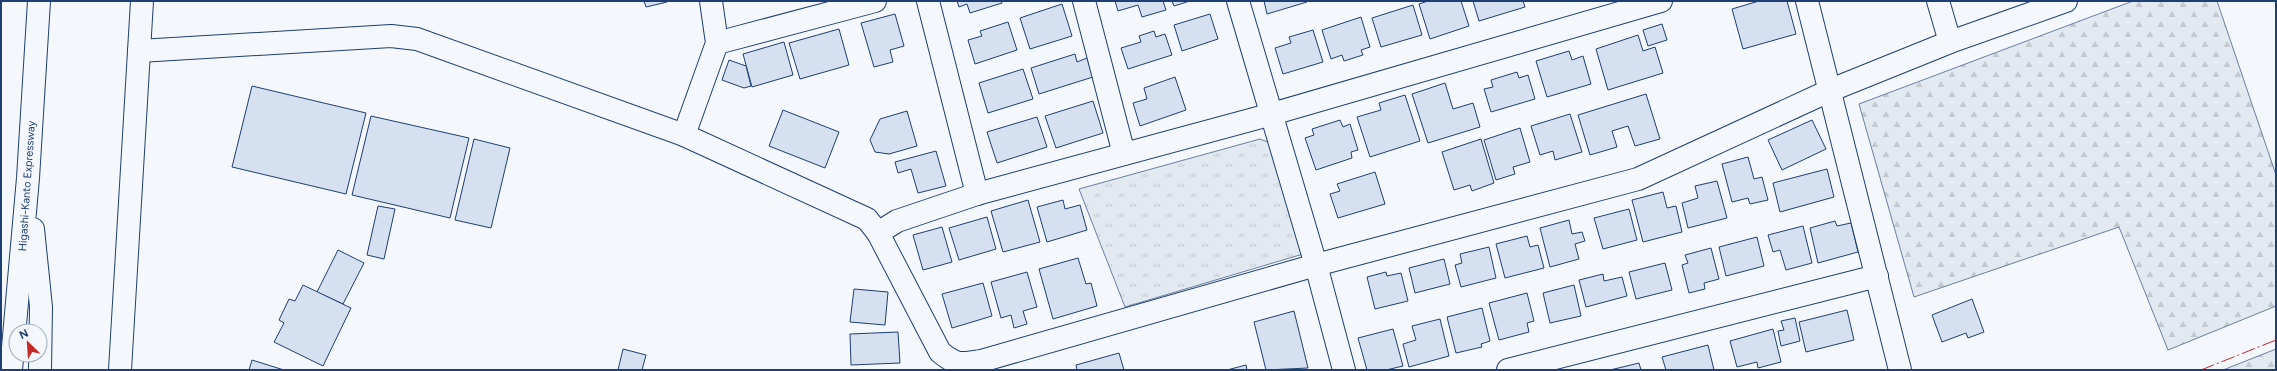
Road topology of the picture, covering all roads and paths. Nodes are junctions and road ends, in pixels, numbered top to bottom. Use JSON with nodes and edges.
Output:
{"nodes":[{"id":1,"x":39,"y":1,"type":"edge"},
{"id":2,"x":142,"y":1,"type":"edge"},
{"id":3,"x":711,"y":1,"type":"edge"},
{"id":4,"x":874,"y":1,"type":"edge"},
{"id":5,"x":928,"y":1,"type":"edge"},
{"id":6,"x":1084,"y":1,"type":"edge"},
{"id":7,"x":1238,"y":1,"type":"edge"},
{"id":8,"x":1660,"y":1,"type":"edge"},
{"id":9,"x":1807,"y":1,"type":"edge"},
{"id":10,"x":1938,"y":1,"type":"edge"},
{"id":11,"x":2066,"y":1,"type":"edge"},
{"id":12,"x":1950,"y":42,"type":"junction"},
{"id":13,"x":717,"y":43,"type":"junction"},
{"id":14,"x":139,"y":51,"type":"junction"},
{"id":15,"x":1831,"y":90,"type":"junction"},
{"id":16,"x":1272,"y":114,"type":"junction"},
{"id":17,"x":684,"y":135,"type":"junction"},
{"id":18,"x":1124,"y":154,"type":"junction"},
{"id":19,"x":28,"y":178,"type":"junction"},
{"id":20,"x":977,"y":194,"type":"junction"},
{"id":21,"x":878,"y":233,"type":"junction"},
{"id":22,"x":1316,"y":265,"type":"junction"},
{"id":23,"x":1877,"y":276,"type":"junction"},
{"id":24,"x":951,"y":366,"type":"edge"},
{"id":25,"x":11,"y":370,"type":"edge"},
{"id":26,"x":40,"y":370,"type":"edge"},
{"id":27,"x":120,"y":370,"type":"edge"},
{"id":28,"x":1344,"y":370,"type":"edge"},
{"id":29,"x":1508,"y":370,"type":"edge"},
{"id":30,"x":1900,"y":370,"type":"edge"}],
"edges":[{"from":1,"to":19,"type":"main road","name":"Higashi-Kanto Expressway"},
{"from":2,"to":14,"type":"main road"},
{"from":3,"to":13,"type":"main road"},
{"from":4,"to":13,"type":"main road"},
{"from":5,"to":20,"type":"main road"},
{"from":6,"to":18,"type":"main road"},
{"from":7,"to":16,"type":"main road"},
{"from":8,"to":16,"type":"main road"},
{"from":9,"to":15,"type":"main road"},
{"from":10,"to":12,"type":"main road"},
{"from":11,"to":12,"type":"main road"},
{"from":12,"to":15,"type":"main road"},
{"from":13,"to":17,"type":"main road"},
{"from":14,"to":17,"type":"main road"},
{"from":14,"to":27,"type":"main road"},
{"from":15,"to":22,"type":"main road"},
{"from":15,"to":23,"type":"main road"},
{"from":16,"to":18,"type":"main road"},
{"from":16,"to":22,"type":"main road"},
{"from":17,"to":21,"type":"main road"},
{"from":18,"to":20,"type":"main road"},
{"from":19,"to":25,"type":"main road","name":"Higashi-Kanto Expressway"},
{"from":19,"to":26,"type":"main road"},
{"from":20,"to":21,"type":"main road"},
{"from":21,"to":24,"type":"main road"},
{"from":22,"to":24,"type":"main road"},
{"from":22,"to":28,"type":"main road"},
{"from":23,"to":29,"type":"main road"},
{"from":23,"to":30,"type":"main road"}]}
